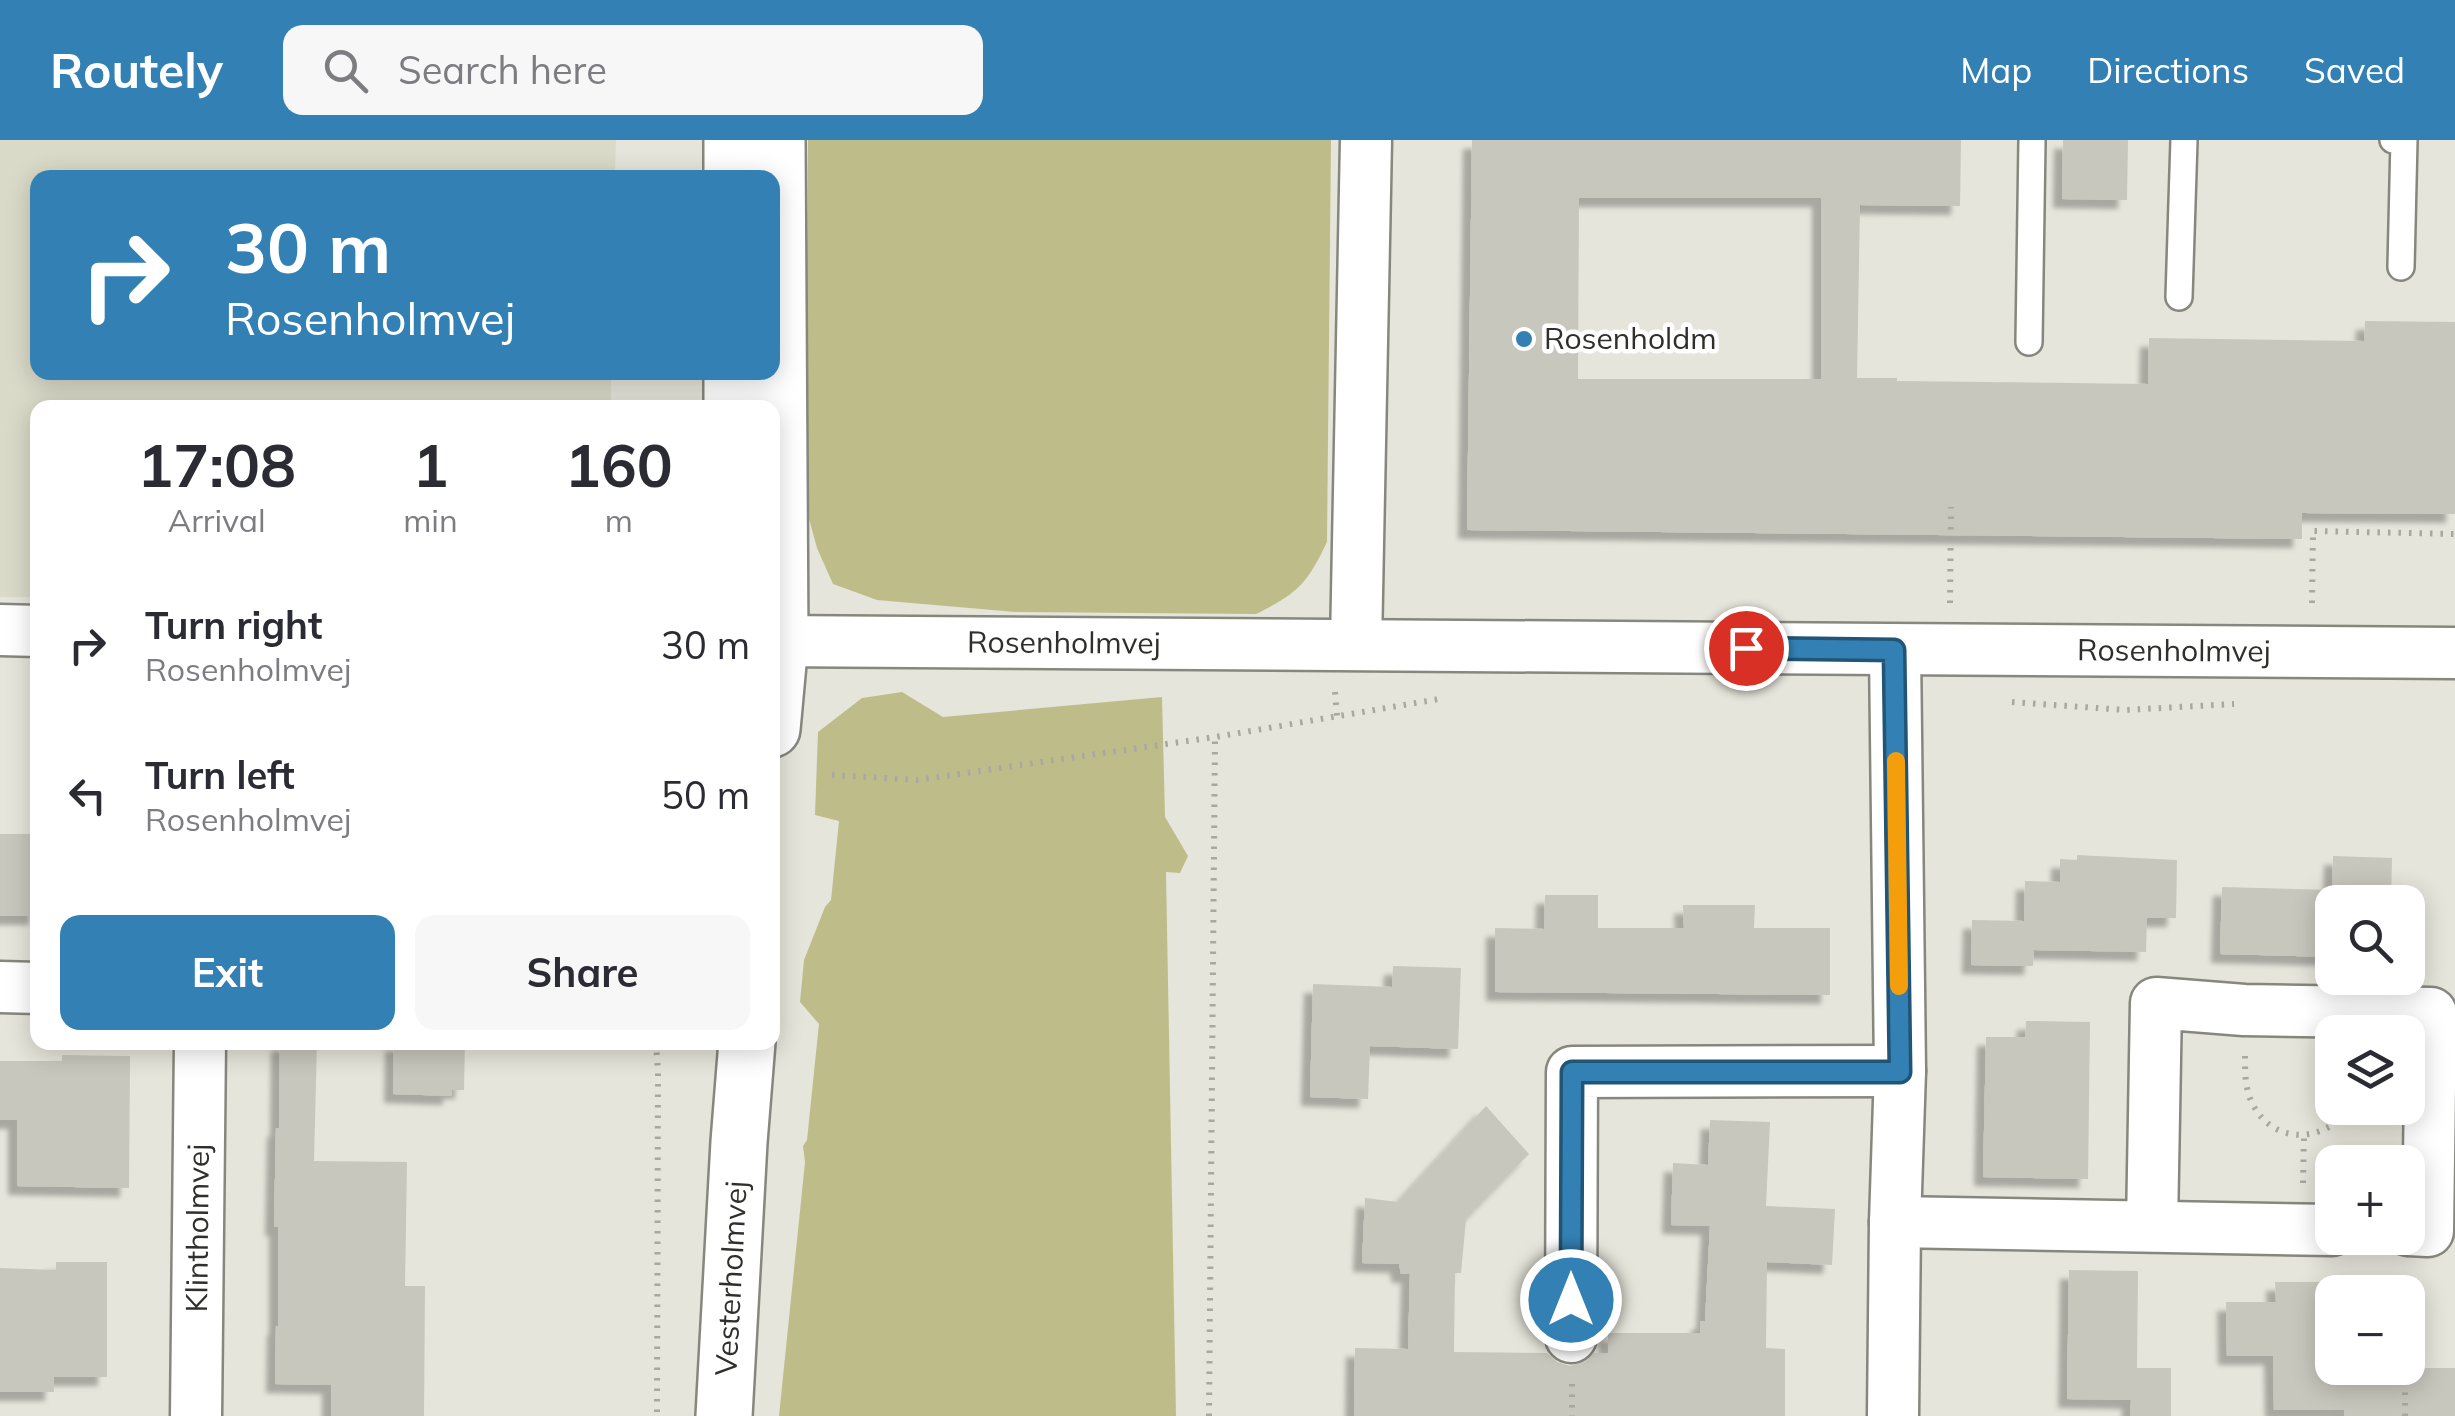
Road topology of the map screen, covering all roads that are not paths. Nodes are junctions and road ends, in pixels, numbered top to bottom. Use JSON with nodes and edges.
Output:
{"nodes":[{"id":1,"x":732,"y":140,"type":"edge"},
{"id":2,"x":777,"y":140,"type":"edge"},
{"id":3,"x":1366,"y":140,"type":"edge"},
{"id":4,"x":2032,"y":140,"type":"edge"},
{"id":5,"x":2184,"y":140,"type":"edge"},
{"id":6,"x":2393,"y":140,"type":"edge"},
{"id":7,"x":732,"y":170,"type":"edge"},
{"id":8,"x":777,"y":170,"type":"edge"},
{"id":9,"x":2401,"y":268,"type":"dead end"},
{"id":10,"x":2180,"y":297,"type":"dead end"},
{"id":11,"x":2029,"y":342,"type":"dead end"},
{"id":12,"x":0,"y":630,"type":"edge"},
{"id":13,"x":30,"y":632,"type":"edge"},
{"id":14,"x":780,"y":642,"type":"edge"},
{"id":15,"x":1356,"y":644,"type":"junction"},
{"id":16,"x":1894,"y":650,"type":"junction"},
{"id":17,"x":2455,"y":653,"type":"edge"},
{"id":18,"x":0,"y":987,"type":"edge"},
{"id":19,"x":30,"y":988,"type":"edge"},
{"id":20,"x":200,"y":1050,"type":"edge"},
{"id":21,"x":738,"y":1050,"type":"edge"},
{"id":22,"x":746,"y":1050,"type":"edge"},
{"id":23,"x":1900,"y":1072,"type":"junction"},
{"id":24,"x":739,"y":1142,"type":"junction"},
{"id":25,"x":1895,"y":1222,"type":"junction"},
{"id":26,"x":2152,"y":1226,"type":"junction"},
{"id":27,"x":2315,"y":1230,"type":"edge"},
{"id":28,"x":2425,"y":1231,"type":"edge"},
{"id":29,"x":1571,"y":1338,"type":"dead end"},
{"id":30,"x":196,"y":1416,"type":"edge"},
{"id":31,"x":724,"y":1416,"type":"edge"},
{"id":32,"x":1893,"y":1416,"type":"edge"}],
"edges":[{"from":1,"to":7,"type":"street"},
{"from":2,"to":8,"type":"street"},
{"from":3,"to":15,"type":"street"},
{"from":4,"to":11,"type":"lane"},
{"from":5,"to":10,"type":"lane"},
{"from":6,"to":9,"type":"lane"},
{"from":12,"to":13,"type":"street"},
{"from":14,"to":15,"type":"street","name":"Rosenholmvej"},
{"from":15,"to":16,"type":"street","name":"Rosenholmvej"},
{"from":16,"to":17,"type":"street","name":"Rosenholmvej"},
{"from":16,"to":23,"type":"street"},
{"from":18,"to":19,"type":"street"},
{"from":20,"to":30,"type":"street","name":"Klintholmvej"},
{"from":21,"to":24,"type":"street","name":"Vesterholmvej"},
{"from":22,"to":24,"type":"street","name":"Vesterholmvej"},
{"from":23,"to":25,"type":"street"},
{"from":23,"to":29,"type":"street"},
{"from":24,"to":31,"type":"street","name":"Vesterholmvej"},
{"from":25,"to":26,"type":"street"},
{"from":25,"to":32,"type":"street"},
{"from":26,"to":27,"type":"street"},
{"from":26,"to":28,"type":"street"}]}
